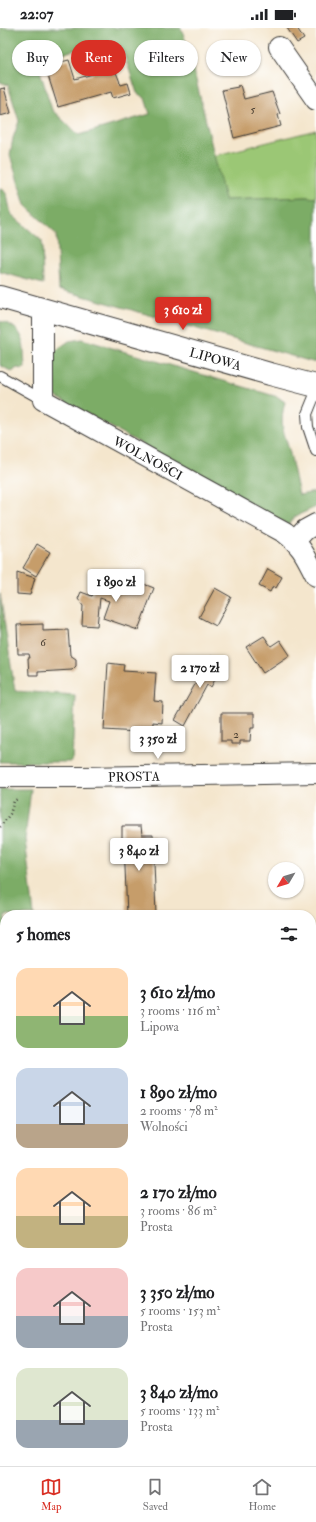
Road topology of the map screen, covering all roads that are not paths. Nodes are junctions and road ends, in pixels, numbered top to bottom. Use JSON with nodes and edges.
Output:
{"nodes":[{"id":1,"x":279,"y":46,"type":"dead end"},
{"id":2,"x":316,"y":100,"type":"edge"},
{"id":3,"x":0,"y":297,"type":"edge"},
{"id":4,"x":43,"y":309,"type":"junction"},
{"id":5,"x":0,"y":376,"type":"edge"},
{"id":6,"x":316,"y":386,"type":"edge"},
{"id":7,"x":316,"y":392,"type":"edge"},
{"id":8,"x":43,"y":400,"type":"junction"},
{"id":9,"x":316,"y":451,"type":"edge"},
{"id":10,"x":316,"y":524,"type":"edge"},
{"id":11,"x":295,"y":541,"type":"junction"},
{"id":12,"x":316,"y":576,"type":"edge"},
{"id":13,"x":316,"y":773,"type":"edge"},
{"id":14,"x":0,"y":777,"type":"edge"}],
"edges":[{"from":1,"to":2,"type":"street"},
{"from":3,"to":4,"type":"street","name":"LIPOWA"},
{"from":4,"to":6,"type":"street","name":"LIPOWA"},
{"from":4,"to":8,"type":"street"},
{"from":5,"to":8,"type":"lane","name":"WOLNOŚCI"},
{"from":7,"to":9,"type":"lane"},
{"from":8,"to":11,"type":"street","name":"WOLNOŚCI"},
{"from":10,"to":11,"type":"street"},
{"from":11,"to":12,"type":"street","name":"WOLNOŚCI"},
{"from":13,"to":14,"type":"street","name":"PROSTA"}]}
